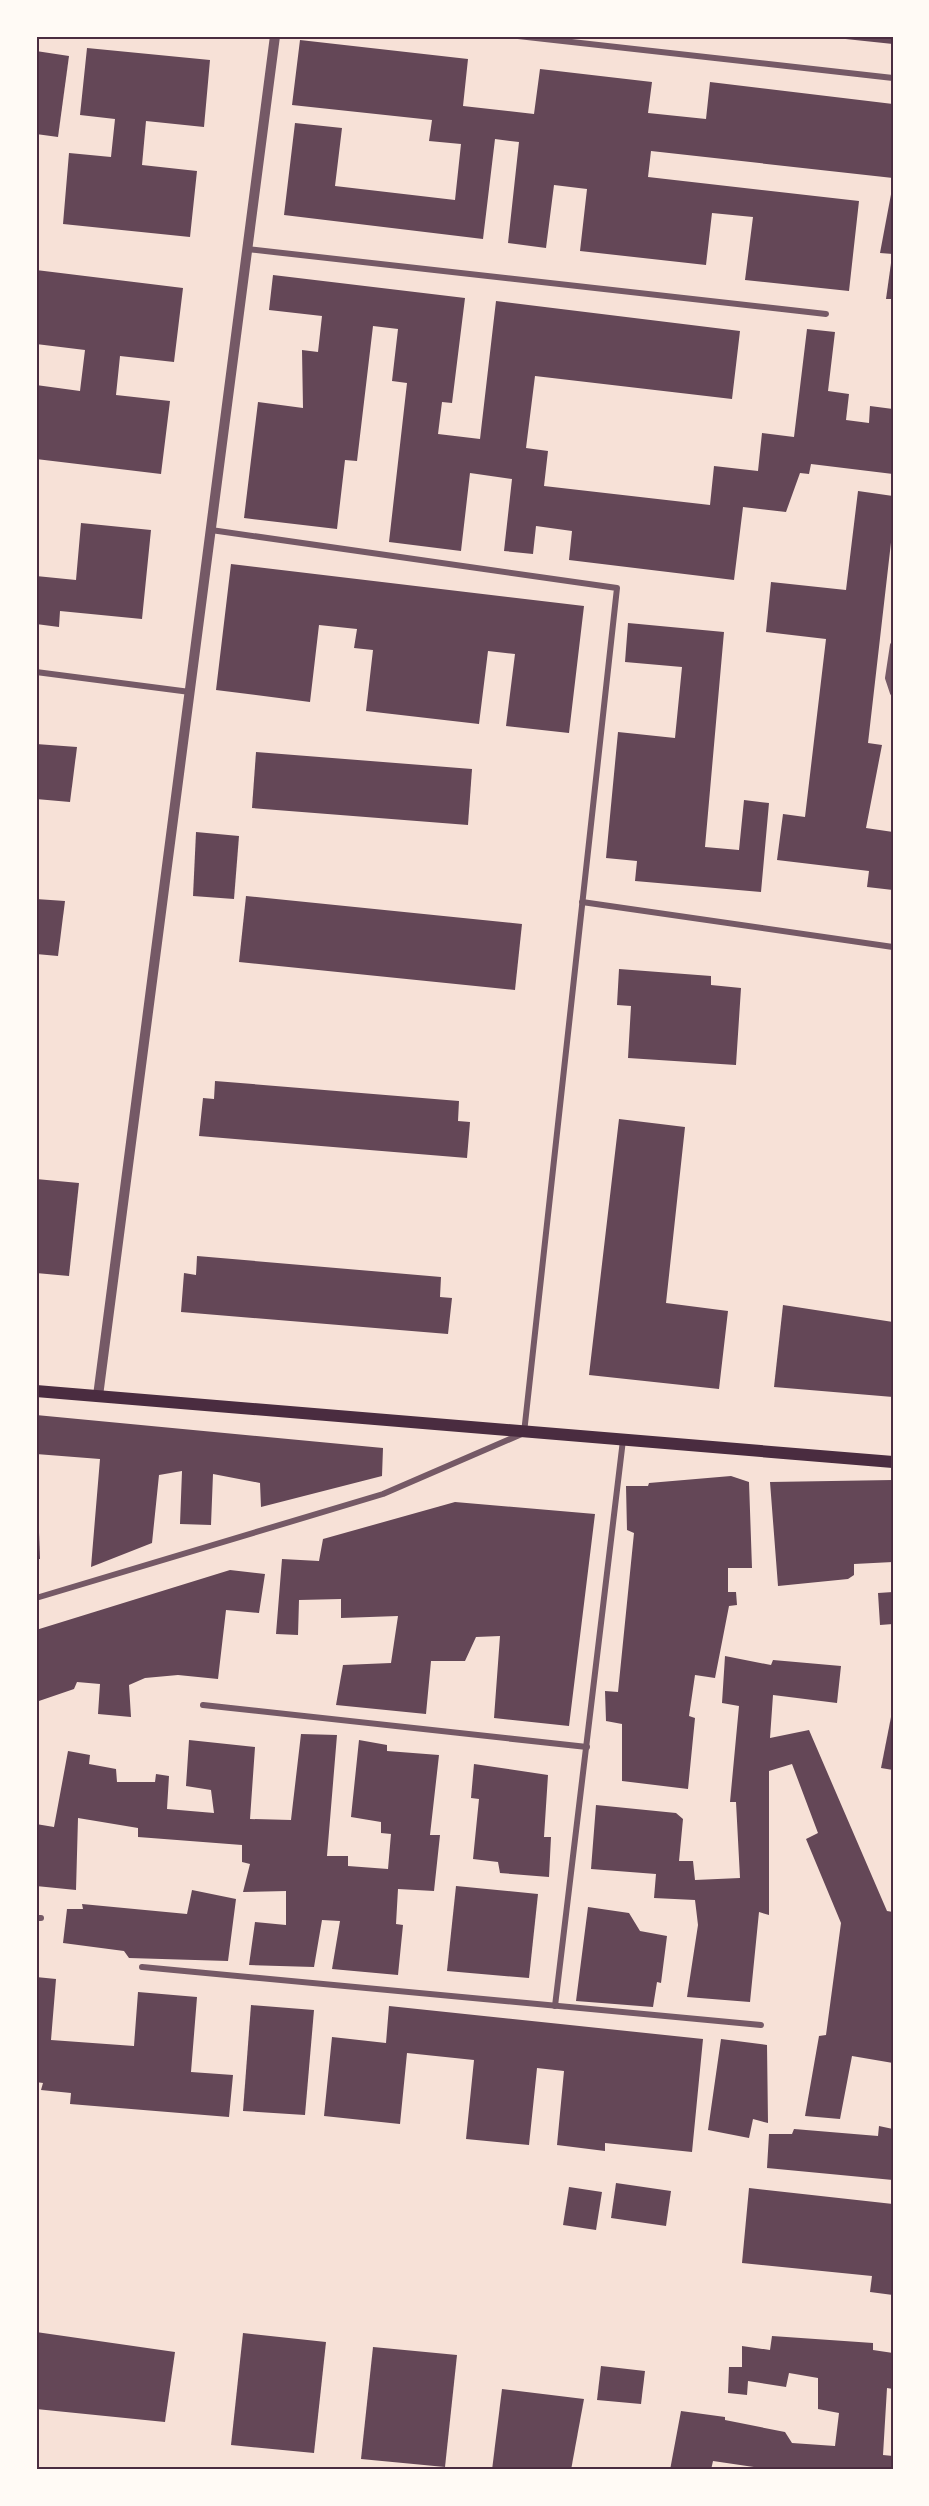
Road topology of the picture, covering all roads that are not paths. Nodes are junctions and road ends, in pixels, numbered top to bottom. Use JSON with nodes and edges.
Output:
{"nodes":[{"id":1,"x":275,"y":36,"type":"edge"},
{"id":2,"x":518,"y":36,"type":"edge"},
{"id":3,"x":893,"y":78,"type":"edge"},
{"id":4,"x":247,"y":249,"type":"junction"},
{"id":5,"x":826,"y":314,"type":"dead end"},
{"id":6,"x":211,"y":531,"type":"junction"},
{"id":7,"x":893,"y":645,"type":"edge"},
{"id":8,"x":36,"y":672,"type":"edge"},
{"id":9,"x":190,"y":692,"type":"junction"},
{"id":10,"x":893,"y":693,"type":"edge"},
{"id":11,"x":582,"y":902,"type":"junction"},
{"id":12,"x":893,"y":947,"type":"edge"},
{"id":13,"x":36,"y":1391,"type":"edge"},
{"id":14,"x":99,"y":1396,"type":"junction"},
{"id":15,"x":524,"y":1433,"type":"junction"},
{"id":16,"x":623,"y":1440,"type":"junction"},
{"id":17,"x":893,"y":1462,"type":"edge"},
{"id":18,"x":36,"y":1598,"type":"edge"},
{"id":19,"x":203,"y":1705,"type":"dead end"},
{"id":20,"x":587,"y":1746,"type":"junction"},
{"id":21,"x":142,"y":1967,"type":"dead end"},
{"id":22,"x":555,"y":2006,"type":"junction"},
{"id":23,"x":761,"y":2025,"type":"dead end"}],
"edges":[{"from":1,"to":4,"type":"street"},
{"from":2,"to":3,"type":"street"},
{"from":4,"to":5,"type":"street"},
{"from":4,"to":6,"type":"street"},
{"from":6,"to":9,"type":"street"},
{"from":6,"to":11,"type":"street"},
{"from":7,"to":10,"type":"street"},
{"from":8,"to":9,"type":"street"},
{"from":9,"to":14,"type":"street"},
{"from":11,"to":12,"type":"street"},
{"from":11,"to":15,"type":"street"},
{"from":13,"to":14,"type":"main road"},
{"from":14,"to":15,"type":"main road"},
{"from":15,"to":16,"type":"main road"},
{"from":15,"to":18,"type":"street"},
{"from":16,"to":17,"type":"main road"},
{"from":16,"to":20,"type":"street"},
{"from":19,"to":20,"type":"street"},
{"from":20,"to":22,"type":"street"},
{"from":21,"to":22,"type":"street"},
{"from":22,"to":23,"type":"street"}]}
